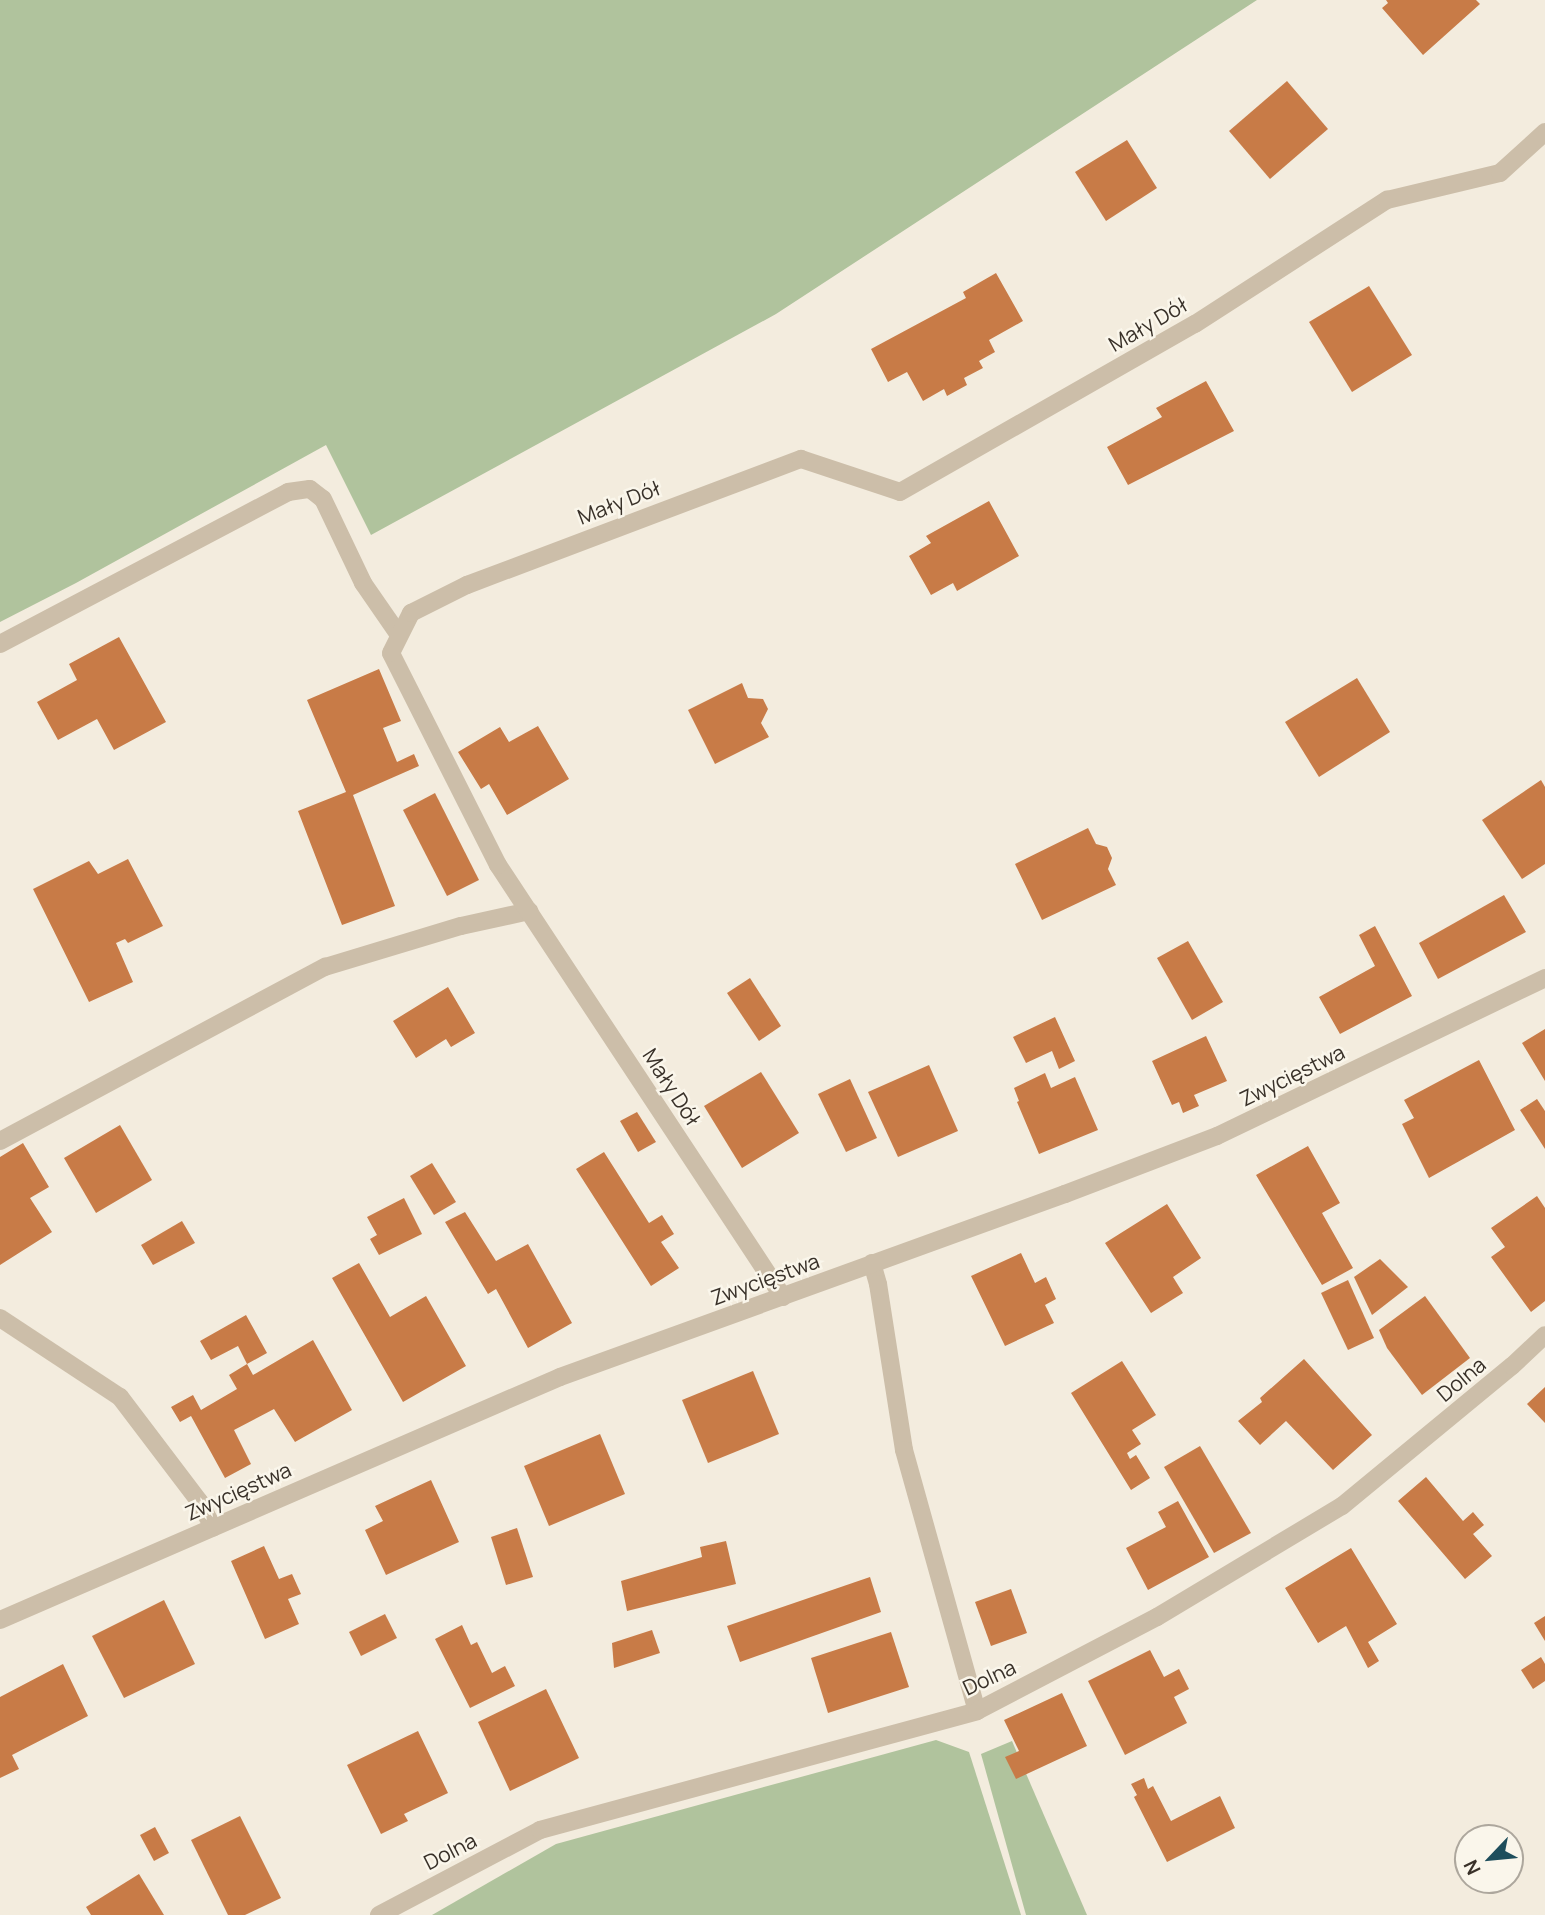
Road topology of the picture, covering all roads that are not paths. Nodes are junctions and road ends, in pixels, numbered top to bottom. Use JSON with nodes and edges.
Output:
{"nodes":[{"id":1,"x":1545,"y":132,"type":"edge"},
{"id":2,"x":399,"y":635,"type":"junction"},
{"id":3,"x":0,"y":644,"type":"edge"},
{"id":4,"x":529,"y":911,"type":"junction"},
{"id":5,"x":1545,"y":978,"type":"edge"},
{"id":6,"x":0,"y":1141,"type":"edge"},
{"id":7,"x":872,"y":1263,"type":"junction"},
{"id":8,"x":783,"y":1297,"type":"junction"},
{"id":9,"x":0,"y":1318,"type":"edge"},
{"id":10,"x":1545,"y":1335,"type":"edge"},
{"id":11,"x":213,"y":1527,"type":"junction"},
{"id":12,"x":0,"y":1620,"type":"edge"},
{"id":13,"x":977,"y":1711,"type":"junction"},
{"id":14,"x":379,"y":1915,"type":"edge"}],
"edges":[{"from":1,"to":2,"type":"street","name":"Mały Dół"},
{"from":2,"to":3,"type":"street"},
{"from":2,"to":4,"type":"street","name":"Mały Dół"},
{"from":4,"to":6,"type":"street"},
{"from":4,"to":8,"type":"street","name":"Mały Dół"},
{"from":5,"to":7,"type":"street","name":"Zwycięstwa"},
{"from":7,"to":8,"type":"street","name":"Zwycięstwa"},
{"from":7,"to":13,"type":"street"},
{"from":8,"to":11,"type":"street","name":"Zwycięstwa"},
{"from":9,"to":11,"type":"street"},
{"from":10,"to":13,"type":"street","name":"Dolna"},
{"from":11,"to":12,"type":"street","name":"Zwycięstwa"},
{"from":13,"to":14,"type":"street","name":"Dolna"}]}
